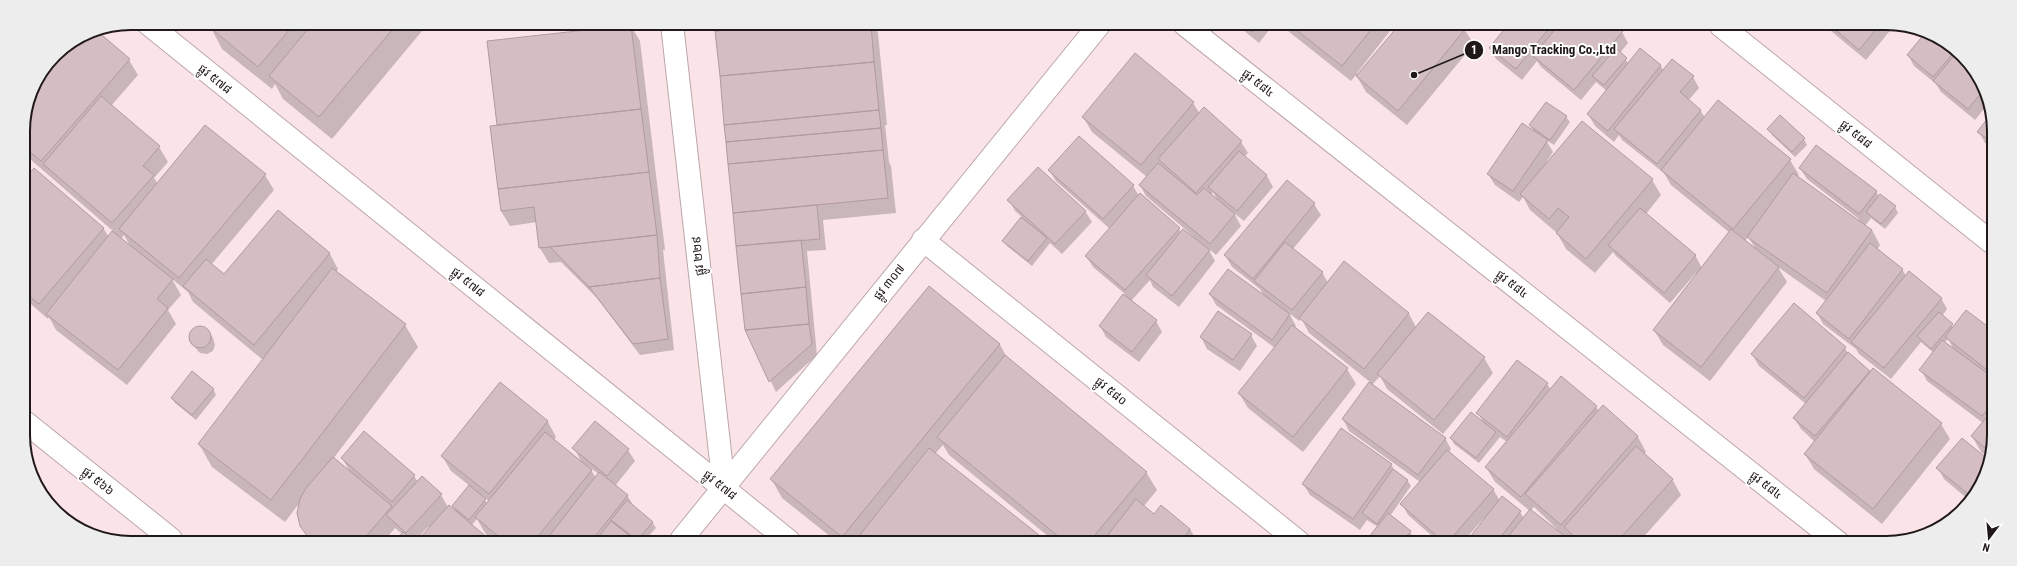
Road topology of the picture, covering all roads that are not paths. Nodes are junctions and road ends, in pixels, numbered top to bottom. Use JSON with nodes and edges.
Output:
{"nodes":[{"id":1,"x":155,"y":30,"type":"edge"},
{"id":2,"x":673,"y":30,"type":"edge"},
{"id":3,"x":1095,"y":30,"type":"edge"},
{"id":4,"x":1191,"y":30,"type":"edge"},
{"id":5,"x":1726,"y":30,"type":"edge"},
{"id":6,"x":1987,"y":239,"type":"edge"},
{"id":7,"x":923,"y":240,"type":"junction"},
{"id":8,"x":30,"y":426,"type":"edge"},
{"id":9,"x":724,"y":488,"type":"junction"},
{"id":10,"x":166,"y":536,"type":"edge"},
{"id":11,"x":683,"y":536,"type":"edge"},
{"id":12,"x":783,"y":536,"type":"edge"},
{"id":13,"x":1292,"y":536,"type":"edge"},
{"id":14,"x":1830,"y":536,"type":"edge"}],
"edges":[{"from":1,"to":9,"type":"street","name":"ផ្លូវ ៥៧៨"},
{"from":2,"to":9,"type":"street","name":"ផ្លូវ ២២៩"},
{"from":3,"to":7,"type":"street","name":"ផ្លូវ ៣០៧"},
{"from":4,"to":14,"type":"street","name":"ផ្លូវ ៥៨៤"},
{"from":5,"to":6,"type":"street","name":"ផ្លូវ ៥៨៨"},
{"from":7,"to":9,"type":"street","name":"ផ្លូវ ៣០៧"},
{"from":7,"to":13,"type":"street","name":"ផ្លូវ ៥៨០"},
{"from":8,"to":10,"type":"street","name":"ផ្លូវ ៥៦៦"},
{"from":9,"to":11,"type":"street","name":"ផ្លូវ ៣០៧"},
{"from":9,"to":12,"type":"street","name":"ផ្លូវ ៥៧៨"}]}
